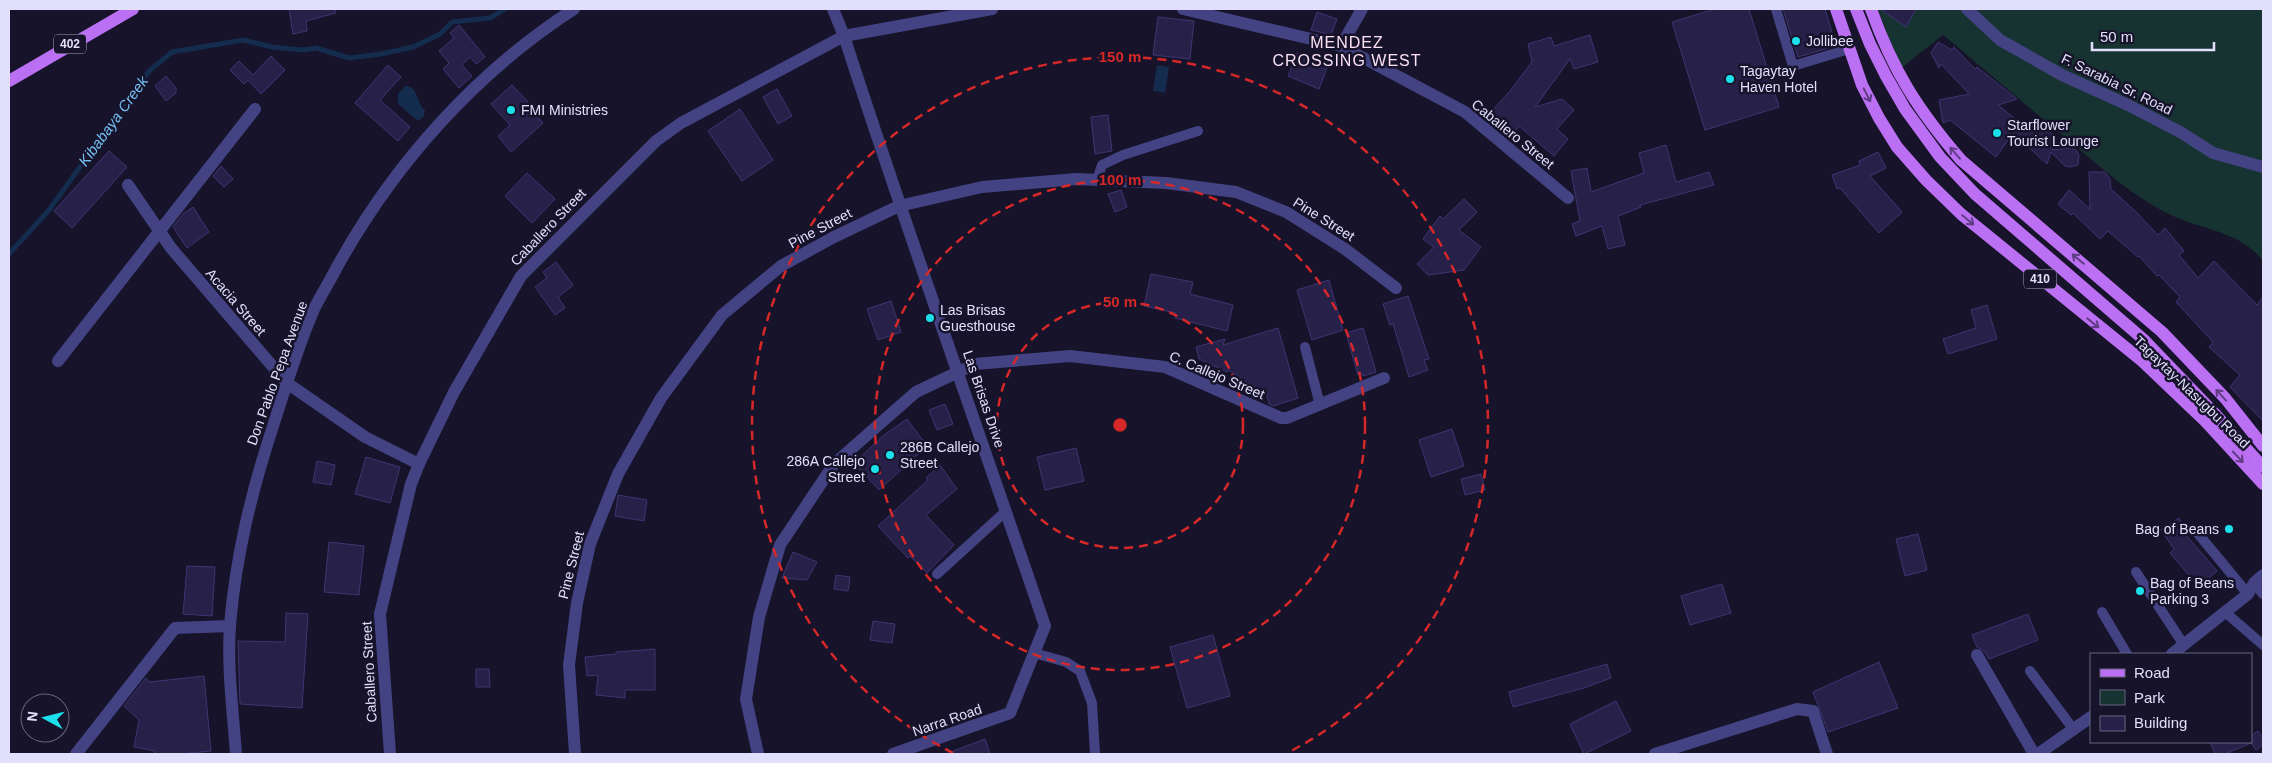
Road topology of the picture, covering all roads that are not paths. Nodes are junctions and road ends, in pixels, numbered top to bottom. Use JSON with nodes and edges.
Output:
{"nodes":[{"id":1,"x":133,"y":9,"type":"edge"},
{"id":2,"x":574,"y":9,"type":"edge"},
{"id":3,"x":833,"y":9,"type":"edge"},
{"id":4,"x":992,"y":9,"type":"edge"},
{"id":5,"x":1183,"y":9,"type":"edge"},
{"id":6,"x":1362,"y":9,"type":"edge"},
{"id":7,"x":1776,"y":9,"type":"edge"},
{"id":8,"x":1836,"y":9,"type":"edge"},
{"id":9,"x":1856,"y":9,"type":"edge"},
{"id":10,"x":1871,"y":9,"type":"edge"},
{"id":11,"x":1967,"y":9,"type":"edge"},
{"id":12,"x":844,"y":36,"type":"junction"},
{"id":13,"x":1342,"y":46,"type":"junction"},
{"id":14,"x":1849,"y":50,"type":"junction"},
{"id":15,"x":9,"y":81,"type":"edge"},
{"id":16,"x":255,"y":109,"type":"dead end"},
{"id":17,"x":1198,"y":131,"type":"dead end"},
{"id":18,"x":2263,"y":167,"type":"edge"},
{"id":19,"x":1097,"y":180,"type":"junction"},
{"id":20,"x":128,"y":185,"type":"dead end"},
{"id":21,"x":1568,"y":198,"type":"dead end"},
{"id":22,"x":899,"y":206,"type":"junction"},
{"id":23,"x":159,"y":233,"type":"junction"},
{"id":24,"x":1396,"y":288,"type":"dead end"},
{"id":25,"x":1305,"y":347,"type":"dead end"},
{"id":26,"x":58,"y":361,"type":"dead end"},
{"id":27,"x":958,"y":371,"type":"junction"},
{"id":28,"x":1384,"y":378,"type":"dead end"},
{"id":29,"x":287,"y":383,"type":"junction"},
{"id":30,"x":1320,"y":405,"type":"junction"},
{"id":31,"x":2263,"y":446,"type":"edge"},
{"id":32,"x":419,"y":464,"type":"junction"},
{"id":33,"x":2263,"y":467,"type":"edge"},
{"id":34,"x":2263,"y":484,"type":"edge"},
{"id":35,"x":1006,"y":511,"type":"junction"},
{"id":36,"x":2195,"y":530,"type":"dead end"},
{"id":37,"x":2136,"y":572,"type":"dead end"},
{"id":38,"x":937,"y":574,"type":"dead end"},
{"id":39,"x":2255,"y":584,"type":"edge"},
{"id":40,"x":2263,"y":594,"type":"edge"},
{"id":41,"x":2102,"y":612,"type":"dead end"},
{"id":42,"x":2226,"y":612,"type":"junction"},
{"id":43,"x":230,"y":626,"type":"junction"},
{"id":44,"x":2184,"y":645,"type":"junction"},
{"id":45,"x":2263,"y":645,"type":"edge"},
{"id":46,"x":1034,"y":653,"type":"junction"},
{"id":47,"x":2126,"y":653,"type":"edge"},
{"id":48,"x":2173,"y":653,"type":"edge"},
{"id":49,"x":1977,"y":655,"type":"dead end"},
{"id":50,"x":2030,"y":671,"type":"dead end"},
{"id":51,"x":1010,"y":713,"type":"joint"},
{"id":52,"x":2090,"y":718,"type":"edge"},
{"id":53,"x":2074,"y":730,"type":"junction"},
{"id":54,"x":918,"y":750,"type":"edge"},
{"id":55,"x":76,"y":754,"type":"edge"},
{"id":56,"x":236,"y":754,"type":"edge"},
{"id":57,"x":390,"y":754,"type":"edge"},
{"id":58,"x":575,"y":754,"type":"edge"},
{"id":59,"x":758,"y":754,"type":"edge"},
{"id":60,"x":893,"y":754,"type":"edge"},
{"id":61,"x":1095,"y":754,"type":"edge"},
{"id":62,"x":1655,"y":754,"type":"edge"},
{"id":63,"x":1827,"y":754,"type":"edge"},
{"id":64,"x":2034,"y":754,"type":"edge"},
{"id":65,"x":2038,"y":754,"type":"edge"}],
"edges":[{"from":1,"to":15,"type":"main road","number":"402"},
{"from":2,"to":29,"type":"street","name":"Don Pablo Pepa Avenue"},
{"from":3,"to":12,"type":"street","name":"Las Brisas Drive"},
{"from":4,"to":12,"type":"street","name":"Caballero Street"},
{"from":5,"to":13,"type":"street","name":"Caballero Street"},
{"from":6,"to":13,"type":"street"},
{"from":7,"to":14,"type":"lane"},
{"from":8,"to":14,"type":"main road","name":"Tagaytay-Nasugbu Road","number":"410"},
{"from":9,"to":33,"type":"main road","name":"Tagaytay-Nasugbu Road"},
{"from":31,"to":10,"type":"main road","name":"Tagaytay-Nasugbu Road","one_way":true},
{"from":11,"to":18,"type":"street","name":"F. Sarabia Sr. Road"},
{"from":12,"to":22,"type":"street","name":"Las Brisas Drive"},
{"from":12,"to":32,"type":"street","name":"Caballero Street"},
{"from":13,"to":21,"type":"street","name":"Caballero Street"},
{"from":14,"to":34,"type":"main road","name":"Tagaytay-Nasugbu Road","number":"410","one_way":true},
{"from":16,"to":23,"type":"street"},
{"from":17,"to":19,"type":"lane"},
{"from":19,"to":22,"type":"street","name":"Pine Street"},
{"from":19,"to":24,"type":"street","name":"Pine Street"},
{"from":20,"to":23,"type":"street","name":"Acacia Street"},
{"from":22,"to":27,"type":"street","name":"Las Brisas Drive"},
{"from":22,"to":58,"type":"street","name":"Pine Street"},
{"from":23,"to":26,"type":"street"},
{"from":23,"to":29,"type":"street","name":"Acacia Street"},
{"from":25,"to":30,"type":"lane"},
{"from":27,"to":30,"type":"street","name":"C. Callejo Street"},
{"from":27,"to":35,"type":"street","name":"Las Brisas Drive"},
{"from":27,"to":59,"type":"street","name":"C. Callejo Street"},
{"from":28,"to":30,"type":"street","name":"C. Callejo Street"},
{"from":29,"to":32,"type":"street","name":"Acacia Street"},
{"from":29,"to":43,"type":"street","name":"Don Pablo Pepa Avenue"},
{"from":32,"to":57,"type":"street","name":"Caballero Street"},
{"from":35,"to":38,"type":"lane"},
{"from":35,"to":46,"type":"street","name":"Las Brisas Drive"},
{"from":36,"to":39,"type":"lane"},
{"from":37,"to":44,"type":"lane"},
{"from":39,"to":40,"type":"lane"},
{"from":39,"to":42,"type":"street"},
{"from":41,"to":47,"type":"lane"},
{"from":42,"to":44,"type":"street"},
{"from":42,"to":45,"type":"lane"},
{"from":43,"to":55,"type":"street"},
{"from":43,"to":56,"type":"street","name":"Don Pablo Pepa Avenue"},
{"from":44,"to":48,"type":"street"},
{"from":46,"to":51,"type":"street","name":"Las Brisas Drive"},
{"from":46,"to":61,"type":"lane"},
{"from":49,"to":64,"type":"street"},
{"from":50,"to":53,"type":"lane"},
{"from":51,"to":54,"type":"street","name":"Narra Road"},
{"from":52,"to":53,"type":"street"},
{"from":53,"to":65,"type":"street"},
{"from":54,"to":60,"type":"street","name":"Narra Road"},
{"from":62,"to":63,"type":"street"}]}
